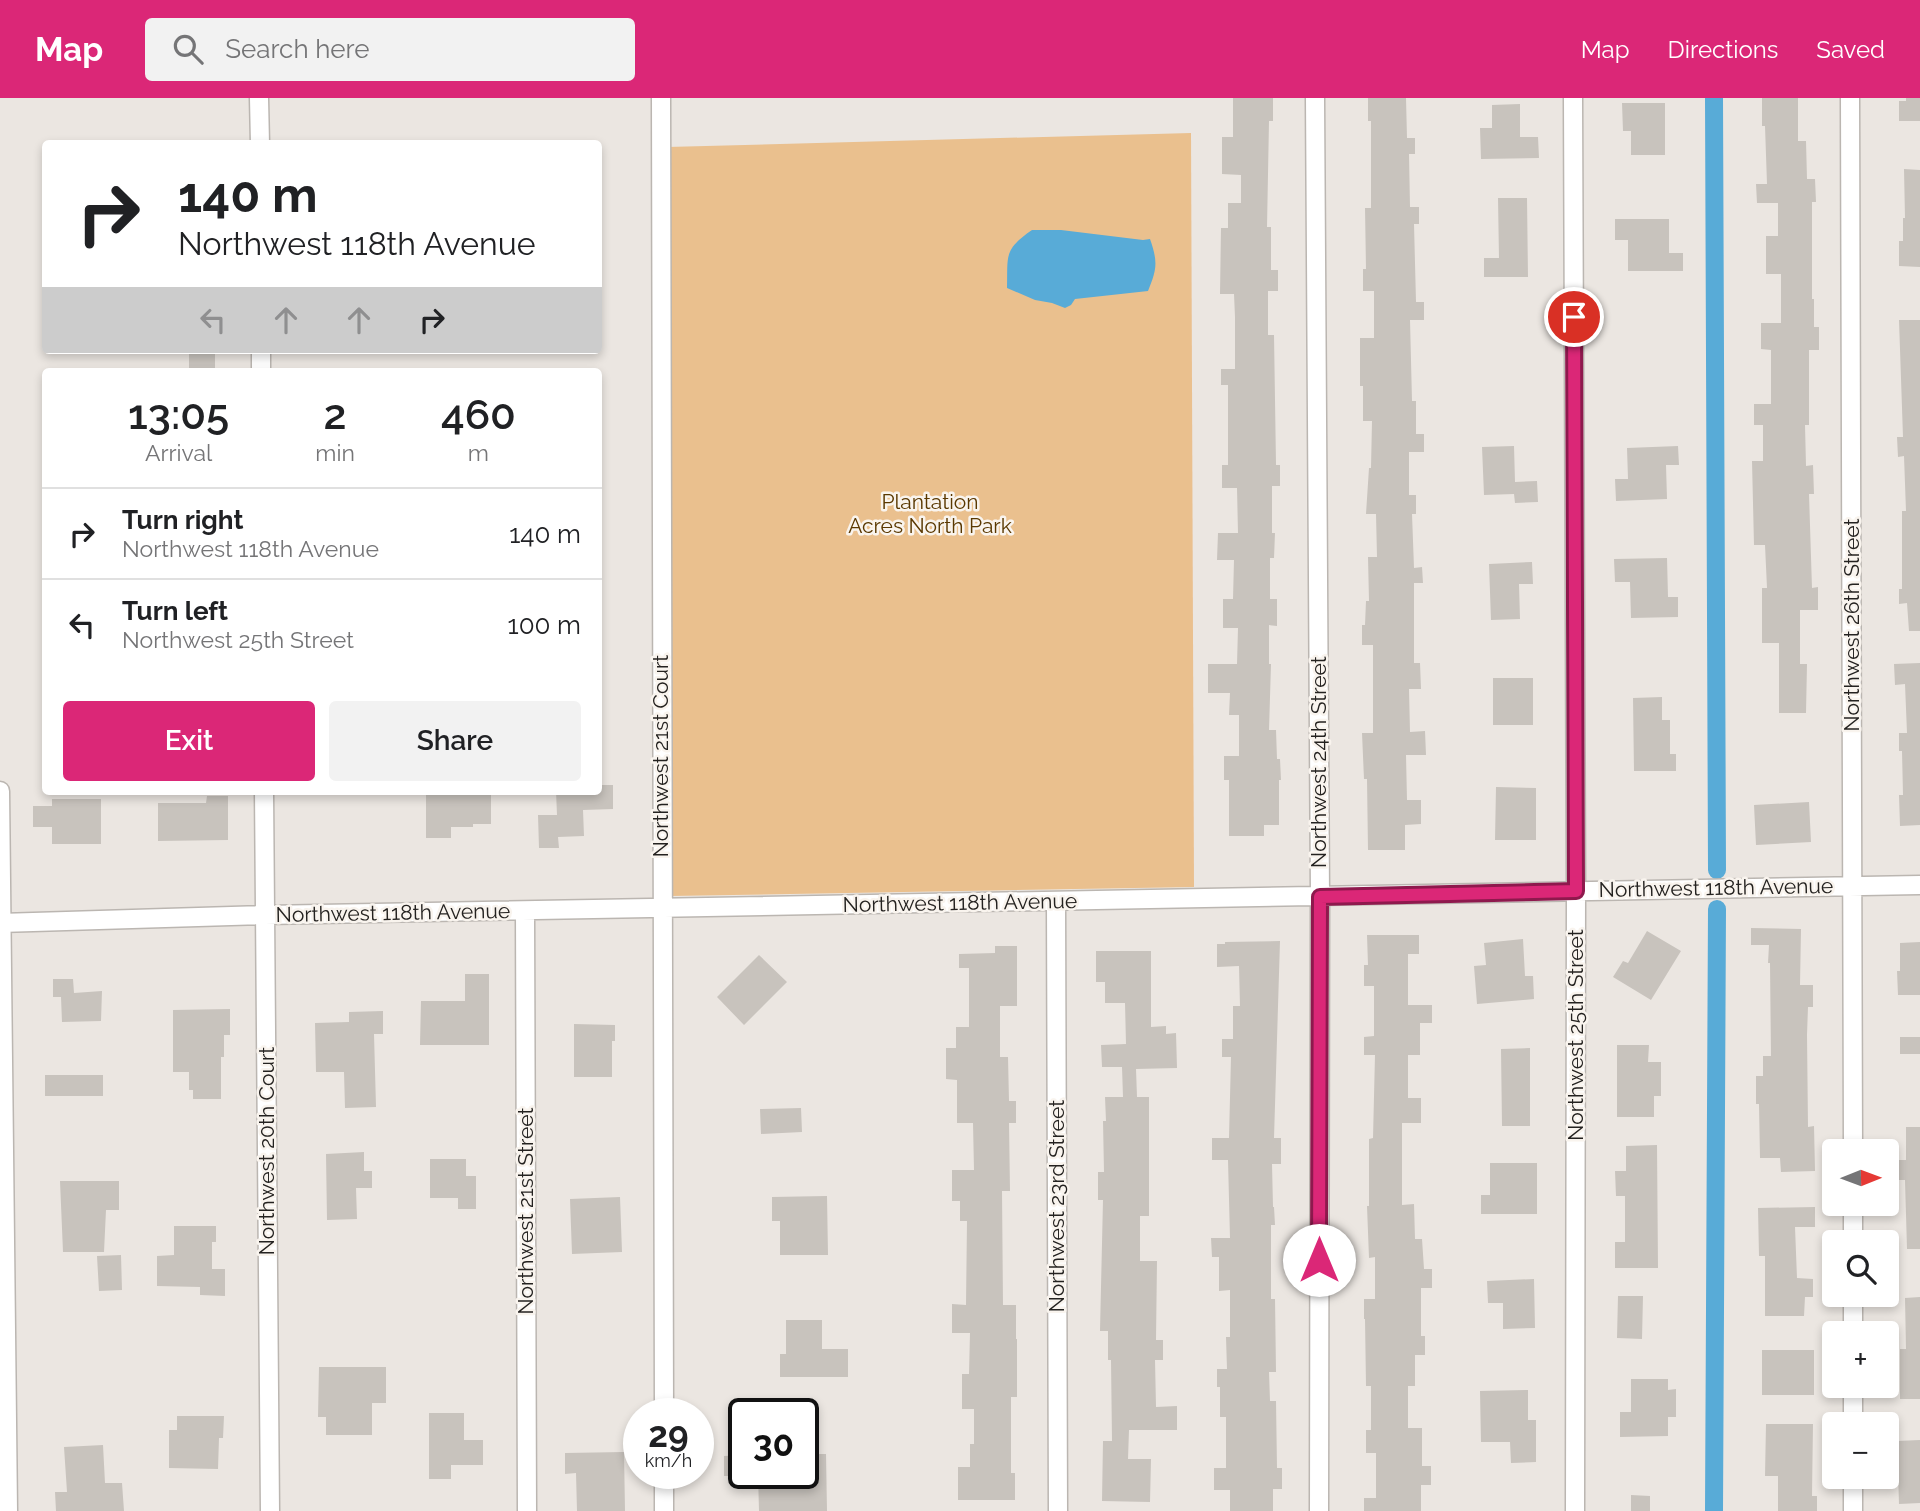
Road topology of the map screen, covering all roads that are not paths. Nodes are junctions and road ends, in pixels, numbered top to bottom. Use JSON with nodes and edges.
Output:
{"nodes":[{"id":1,"x":259,"y":98,"type":"edge"},
{"id":2,"x":661,"y":98,"type":"edge"},
{"id":3,"x":1315,"y":98,"type":"edge"},
{"id":4,"x":1573,"y":98,"type":"edge"},
{"id":5,"x":1850,"y":98,"type":"edge"},
{"id":6,"x":260,"y":140,"type":"edge"},
{"id":7,"x":0,"y":791,"type":"edge"},
{"id":8,"x":264,"y":795,"type":"edge"},
{"id":9,"x":1920,"y":885,"type":"edge"},
{"id":10,"x":1853,"y":886,"type":"junction"},
{"id":11,"x":1576,"y":891,"type":"junction"},
{"id":12,"x":1320,"y":897,"type":"junction"},
{"id":13,"x":1056,"y":902,"type":"junction"},
{"id":14,"x":662,"y":909,"type":"junction"},
{"id":15,"x":525,"y":911,"type":"junction"},
{"id":16,"x":265,"y":915,"type":"junction"},
{"id":17,"x":1,"y":923,"type":"edge"},
{"id":18,"x":1853,"y":1139,"type":"edge"},
{"id":19,"x":664,"y":1398,"type":"edge"},
{"id":20,"x":664,"y":1489,"type":"edge"},
{"id":21,"x":1853,"y":1489,"type":"edge"},
{"id":22,"x":8,"y":1511,"type":"edge"},
{"id":23,"x":270,"y":1511,"type":"edge"},
{"id":24,"x":527,"y":1511,"type":"edge"},
{"id":25,"x":664,"y":1511,"type":"edge"},
{"id":26,"x":1058,"y":1511,"type":"edge"},
{"id":27,"x":1319,"y":1511,"type":"edge"},
{"id":28,"x":1575,"y":1511,"type":"edge"},
{"id":29,"x":1853,"y":1511,"type":"edge"}],
"edges":[{"from":1,"to":6,"type":"street"},
{"from":2,"to":14,"type":"street","name":"Northwest 21st Court"},
{"from":3,"to":12,"type":"street","name":"Northwest 24th Street"},
{"from":4,"to":11,"type":"street","name":"Northwest 25th Street"},
{"from":5,"to":10,"type":"street","name":"Northwest 26th Street"},
{"from":7,"to":17,"type":"street"},
{"from":8,"to":16,"type":"street","name":"Northwest 20th Court"},
{"from":9,"to":10,"type":"street","name":"Northwest 118th Avenue"},
{"from":10,"to":11,"type":"street","name":"Northwest 118th Avenue"},
{"from":10,"to":18,"type":"street","name":"Northwest 26th Street"},
{"from":11,"to":12,"type":"street","name":"Northwest 118th Avenue"},
{"from":11,"to":28,"type":"street","name":"Northwest 25th Street"},
{"from":12,"to":13,"type":"street","name":"Northwest 118th Avenue"},
{"from":12,"to":27,"type":"street","name":"Northwest 24th Street"},
{"from":13,"to":14,"type":"street","name":"Northwest 118th Avenue"},
{"from":13,"to":26,"type":"street","name":"Northwest 23rd Street"},
{"from":14,"to":15,"type":"street","name":"Northwest 118th Avenue"},
{"from":14,"to":19,"type":"street","name":"Northwest 21st Court"},
{"from":15,"to":16,"type":"street","name":"Northwest 118th Avenue"},
{"from":15,"to":24,"type":"street","name":"Northwest 21st Street"},
{"from":16,"to":17,"type":"street","name":"Northwest 118th Avenue"},
{"from":16,"to":23,"type":"street","name":"Northwest 20th Court"},
{"from":17,"to":22,"type":"street"},
{"from":20,"to":25,"type":"street"},
{"from":21,"to":29,"type":"street"}]}
